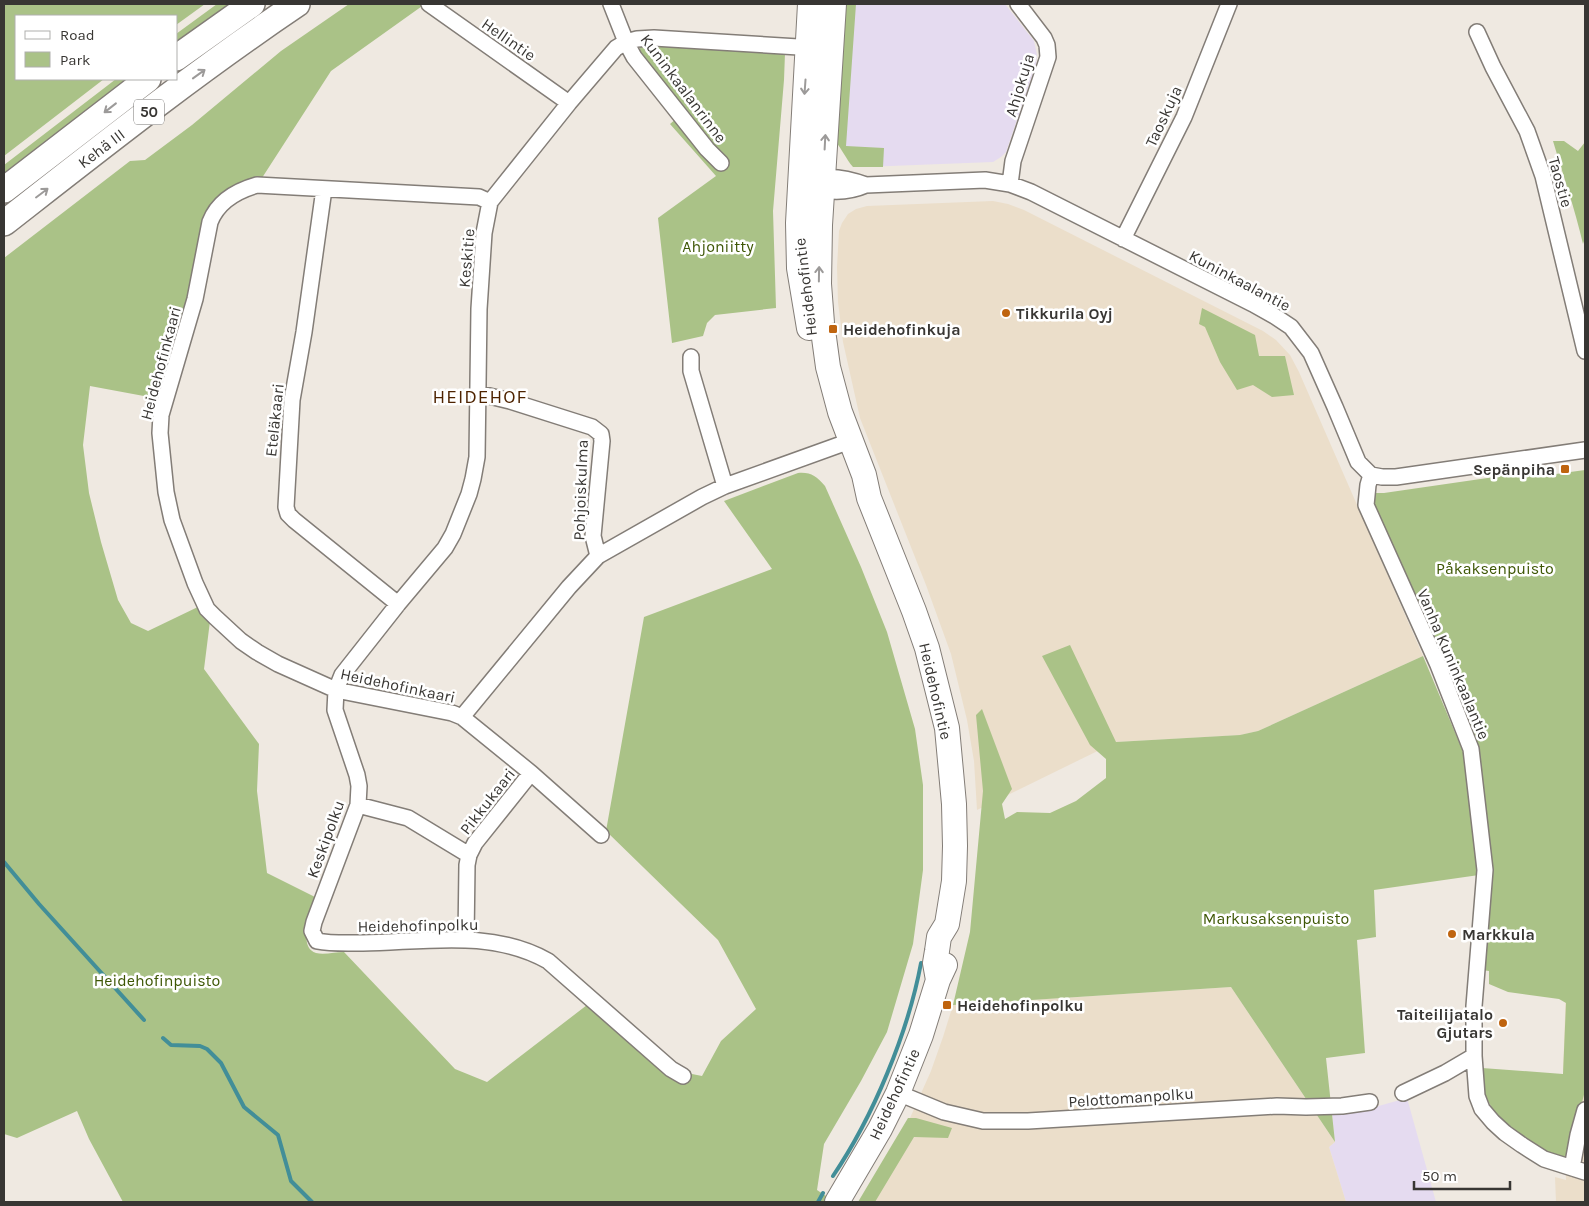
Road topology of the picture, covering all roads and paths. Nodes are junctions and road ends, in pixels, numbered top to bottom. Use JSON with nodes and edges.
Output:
{"nodes":[{"id":1,"x":252,"y":4,"type":"edge"},
{"id":2,"x":297,"y":4,"type":"edge"},
{"id":3,"x":429,"y":4,"type":"edge"},
{"id":4,"x":611,"y":4,"type":"edge"},
{"id":5,"x":810,"y":4,"type":"edge"},
{"id":6,"x":834,"y":4,"type":"edge"},
{"id":7,"x":1018,"y":4,"type":"edge"},
{"id":8,"x":1228,"y":4,"type":"edge"},
{"id":9,"x":1477,"y":32,"type":"dead end"},
{"id":10,"x":626,"y":42,"type":"junction"},
{"id":11,"x":808,"y":48,"type":"junction"},
{"id":12,"x":831,"y":48,"type":"junction"},
{"id":13,"x":178,"y":57,"type":"edge"},
{"id":14,"x":147,"y":80,"type":"edge"},
{"id":15,"x":568,"y":103,"type":"junction"},
{"id":16,"x":721,"y":163,"type":"dead end"},
{"id":17,"x":800,"y":183,"type":"junction"},
{"id":18,"x":823,"y":184,"type":"junction"},
{"id":19,"x":1010,"y":184,"type":"junction"},
{"id":20,"x":324,"y":189,"type":"junction"},
{"id":21,"x":4,"y":190,"type":"edge"},
{"id":22,"x":490,"y":202,"type":"junction"},
{"id":23,"x":4,"y":224,"type":"edge"},
{"id":24,"x":1123,"y":239,"type":"junction"},
{"id":25,"x":1585,"y":352,"type":"edge"},
{"id":26,"x":690,"y":357,"type":"dead end"},
{"id":27,"x":478,"y":393,"type":"junction"},
{"id":28,"x":845,"y":443,"type":"junction"},
{"id":29,"x":1585,"y":450,"type":"edge"},
{"id":30,"x":1371,"y":475,"type":"junction"},
{"id":31,"x":725,"y":486,"type":"junction"},
{"id":32,"x":598,"y":556,"type":"junction"},
{"id":33,"x":398,"y":604,"type":"junction"},
{"id":34,"x":336,"y":690,"type":"junction"},
{"id":35,"x":462,"y":718,"type":"junction"},
{"id":36,"x":532,"y":773,"type":"junction"},
{"id":37,"x":358,"y":806,"type":"junction"},
{"id":38,"x":601,"y":834,"type":"dead end"},
{"id":39,"x":469,"y":855,"type":"junction"},
{"id":40,"x":466,"y":940,"type":"junction"},
{"id":41,"x":317,"y":941,"type":"joint"},
{"id":42,"x":1474,"y":1056,"type":"junction"},
{"id":43,"x":682,"y":1076,"type":"dead end"},
{"id":44,"x":898,"y":1093,"type":"junction"},
{"id":45,"x":1403,"y":1093,"type":"dead end"},
{"id":46,"x":1370,"y":1102,"type":"dead end"},
{"id":47,"x":1585,"y":1110,"type":"edge"},
{"id":48,"x":1579,"y":1170,"type":"edge"},
{"id":49,"x":837,"y":1202,"type":"edge"}],
"edges":[{"from":1,"to":13,"type":"highway"},
{"from":23,"to":2,"type":"highway","name":"Kehä III","number":"50","one_way":true},
{"from":3,"to":15,"type":"street","name":"Hellintie"},
{"from":4,"to":10,"type":"street","name":"Kuninkaalanrinne"},
{"from":5,"to":11,"type":"main road","name":"Heidehofintie"},
{"from":6,"to":12,"type":"main road","name":"Heidehofintie"},
{"from":7,"to":19,"type":"street","name":"Ahjokuja"},
{"from":8,"to":24,"type":"street","name":"Taoskuja"},
{"from":9,"to":25,"type":"street","name":"Taostie"},
{"from":10,"to":11,"type":"street"},
{"from":10,"to":15,"type":"street","name":"Keskitie"},
{"from":10,"to":16,"type":"street","name":"Kuninkaalanrinne"},
{"from":11,"to":12,"type":"street"},
{"from":11,"to":17,"type":"main road","name":"Heidehofintie","one_way":true},
{"from":18,"to":12,"type":"main road","name":"Heidehofintie","one_way":true},
{"from":14,"to":21,"type":"highway","name":"Kehä III","number":"50","one_way":true},
{"from":15,"to":22,"type":"street","name":"Keskitie"},
{"from":17,"to":18,"type":"street","name":"Kuninkaalantie"},
{"from":17,"to":28,"type":"main road","name":"Heidehofintie"},
{"from":18,"to":19,"type":"street","name":"Kuninkaalantie"},
{"from":28,"to":18,"type":"main road","name":"Heidehofintie","one_way":true},
{"from":19,"to":24,"type":"street","name":"Kuninkaalantie"},
{"from":20,"to":22,"type":"street","name":"Heidehofinkaari"},
{"from":20,"to":33,"type":"street","name":"Eteläkaari"},
{"from":20,"to":34,"type":"street","name":"Heidehofinkaari"},
{"from":22,"to":27,"type":"street","name":"Keskitie"},
{"from":24,"to":30,"type":"street","name":"Kuninkaalantie"},
{"from":26,"to":31,"type":"street"},
{"from":27,"to":32,"type":"street","name":"Pohjoiskulma"},
{"from":27,"to":33,"type":"street","name":"Keskitie"},
{"from":28,"to":31,"type":"street"},
{"from":28,"to":44,"type":"main road","name":"Heidehofintie"},
{"from":29,"to":30,"type":"street"},
{"from":30,"to":42,"type":"street","name":"Vanha Kuninkaalantie"},
{"from":31,"to":32,"type":"street"},
{"from":32,"to":35,"type":"street","name":"Pohjoiskulma"},
{"from":33,"to":34,"type":"street","name":"Keskitie"},
{"from":34,"to":35,"type":"street","name":"Heidehofinkaari"},
{"from":34,"to":37,"type":"street","name":"Keskipolku"},
{"from":35,"to":36,"type":"street","name":"Heidehofinkaari"},
{"from":36,"to":38,"type":"street","name":"Heidehofinkaari"},
{"from":36,"to":39,"type":"street","name":"Pikkukaari"},
{"from":37,"to":39,"type":"street"},
{"from":37,"to":41,"type":"street","name":"Keskipolku"},
{"from":39,"to":40,"type":"street","name":"Pikkukaari"},
{"from":40,"to":41,"type":"street","name":"Heidehofinpolku"},
{"from":40,"to":43,"type":"street","name":"Heidehofinpolku"},
{"from":42,"to":45,"type":"street"},
{"from":42,"to":48,"type":"street","name":"Vanha Kuninkaalantie"},
{"from":44,"to":46,"type":"street","name":"Pelottomanpolku"},
{"from":44,"to":49,"type":"main road","name":"Heidehofintie"},
{"from":47,"to":48,"type":"street"}]}
